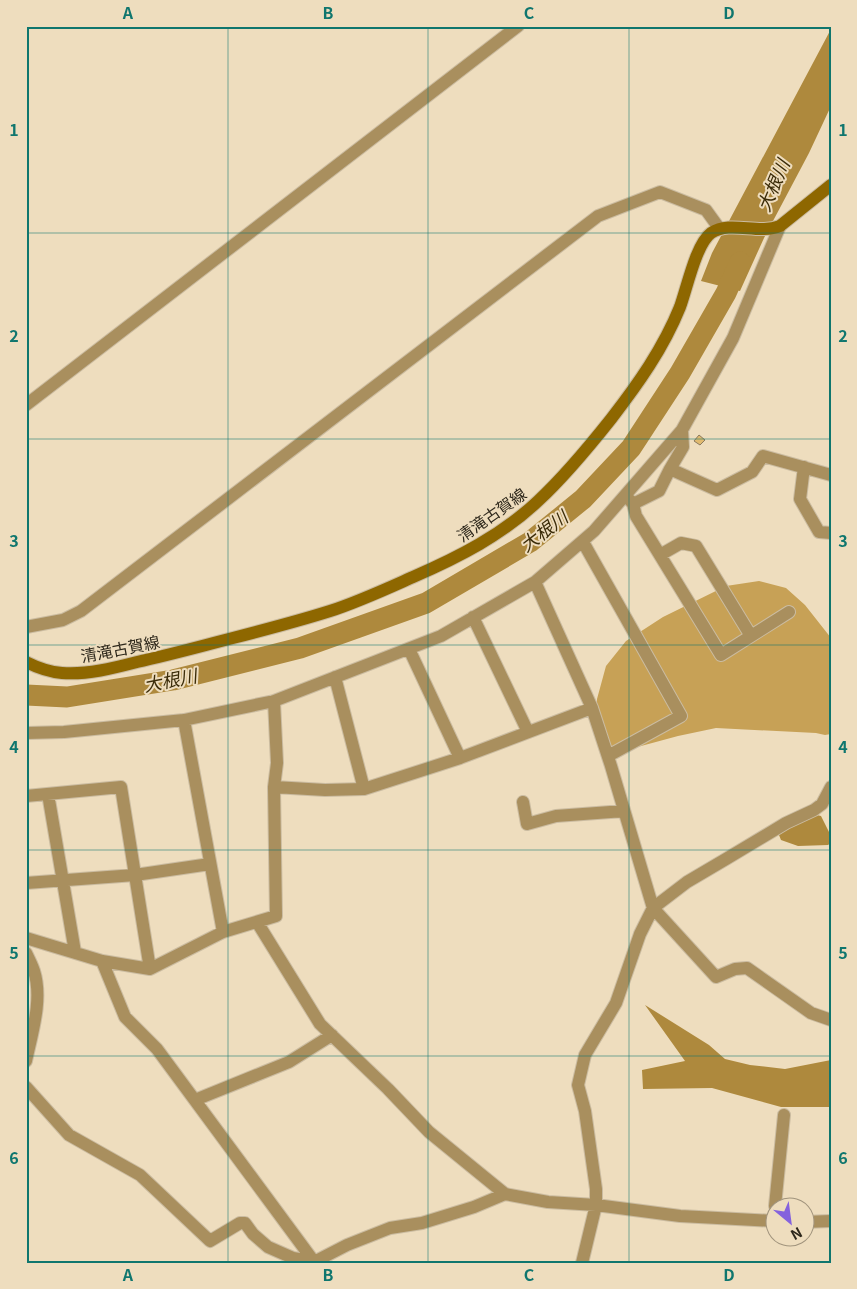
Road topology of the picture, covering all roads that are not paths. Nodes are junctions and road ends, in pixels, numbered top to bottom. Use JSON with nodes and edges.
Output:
{"nodes":[{"id":1,"x":518,"y":26,"type":"edge"},
{"id":2,"x":831,"y":185,"type":"edge"},
{"id":3,"x":723,"y":228,"type":"junction"},
{"id":4,"x":776,"y":228,"type":"junction"},
{"id":5,"x":26,"y":405,"type":"edge"},
{"id":6,"x":682,"y":430,"type":"junction"},
{"id":7,"x":804,"y":467,"type":"junction"},
{"id":8,"x":670,"y":470,"type":"junction"},
{"id":9,"x":831,"y":475,"type":"edge"},
{"id":10,"x":630,"y":500,"type":"junction"},
{"id":11,"x":831,"y":533,"type":"edge"},
{"id":12,"x":583,"y":542,"type":"junction"},
{"id":13,"x":660,"y":555,"type":"junction"},
{"id":14,"x":535,"y":582,"type":"junction"},
{"id":15,"x":790,"y":612,"type":"dead end"},
{"id":16,"x":474,"y":617,"type":"junction"},
{"id":17,"x":26,"y":626,"type":"edge"},
{"id":18,"x":751,"y":636,"type":"junction"},
{"id":19,"x":409,"y":649,"type":"junction"},
{"id":20,"x":26,"y":662,"type":"edge"},
{"id":21,"x":335,"y":677,"type":"junction"},
{"id":22,"x":274,"y":701,"type":"junction"},
{"id":23,"x":592,"y":708,"type":"junction"},
{"id":24,"x":184,"y":720,"type":"junction"},
{"id":25,"x":528,"y":732,"type":"junction"},
{"id":26,"x":26,"y":733,"type":"edge"},
{"id":27,"x":608,"y":756,"type":"junction"},
{"id":28,"x":460,"y":758,"type":"junction"},
{"id":29,"x":274,"y":787,"type":"junction"},
{"id":30,"x":831,"y":787,"type":"edge"},
{"id":31,"x":364,"y":789,"type":"junction"},
{"id":32,"x":48,"y":794,"type":"junction"},
{"id":33,"x":26,"y":796,"type":"edge"},
{"id":34,"x":523,"y":802,"type":"dead end"},
{"id":35,"x":624,"y":811,"type":"junction"},
{"id":36,"x":210,"y":864,"type":"junction"},
{"id":37,"x":135,"y":875,"type":"junction"},
{"id":38,"x":62,"y":880,"type":"junction"},
{"id":39,"x":26,"y":883,"type":"edge"},
{"id":40,"x":653,"y":908,"type":"junction"},
{"id":41,"x":257,"y":922,"type":"junction"},
{"id":42,"x":223,"y":932,"type":"junction"},
{"id":43,"x":26,"y":938,"type":"edge"},
{"id":44,"x":74,"y":952,"type":"junction"},
{"id":45,"x":26,"y":953,"type":"edge"},
{"id":46,"x":102,"y":961,"type":"junction"},
{"id":47,"x":150,"y":969,"type":"junction"},
{"id":48,"x":831,"y":1020,"type":"edge"},
{"id":49,"x":30,"y":1027,"type":"edge"},
{"id":50,"x":332,"y":1035,"type":"junction"},
{"id":51,"x":26,"y":1061,"type":"edge"},
{"id":52,"x":26,"y":1086,"type":"edge"},
{"id":53,"x":195,"y":1100,"type":"junction"},
{"id":54,"x":784,"y":1115,"type":"dead end"},
{"id":55,"x":505,"y":1194,"type":"junction"},
{"id":56,"x":776,"y":1196,"type":"edge"},
{"id":57,"x":596,"y":1205,"type":"junction"},
{"id":58,"x":764,"y":1218,"type":"edge"},
{"id":59,"x":831,"y":1221,"type":"edge"},
{"id":60,"x":814,"y":1222,"type":"edge"},
{"id":61,"x":314,"y":1262,"type":"edge"},
{"id":62,"x":582,"y":1263,"type":"edge"}],
"edges":[{"from":1,"to":5,"type":"street"},
{"from":2,"to":4,"type":"main road"},
{"from":3,"to":4,"type":"main road"},
{"from":3,"to":17,"type":"street"},
{"from":3,"to":20,"type":"main road","name":"清滝古賀線"},
{"from":4,"to":6,"type":"street"},
{"from":6,"to":8,"type":"street"},
{"from":6,"to":10,"type":"street"},
{"from":7,"to":8,"type":"street"},
{"from":7,"to":9,"type":"street"},
{"from":7,"to":11,"type":"street"},
{"from":8,"to":10,"type":"street"},
{"from":10,"to":12,"type":"street"},
{"from":10,"to":13,"type":"street"},
{"from":12,"to":14,"type":"street"},
{"from":12,"to":27,"type":"street"},
{"from":13,"to":18,"type":"street"},
{"from":13,"to":18,"type":"street"},
{"from":14,"to":16,"type":"street"},
{"from":14,"to":23,"type":"street"},
{"from":15,"to":18,"type":"street"},
{"from":16,"to":19,"type":"street"},
{"from":16,"to":25,"type":"street"},
{"from":19,"to":21,"type":"street"},
{"from":19,"to":28,"type":"street"},
{"from":21,"to":22,"type":"street"},
{"from":21,"to":31,"type":"street"},
{"from":22,"to":24,"type":"street"},
{"from":22,"to":29,"type":"street"},
{"from":23,"to":25,"type":"street"},
{"from":23,"to":27,"type":"street"},
{"from":24,"to":26,"type":"street"},
{"from":24,"to":36,"type":"street"},
{"from":25,"to":28,"type":"street"},
{"from":27,"to":35,"type":"street"},
{"from":28,"to":31,"type":"street"},
{"from":29,"to":31,"type":"street"},
{"from":29,"to":41,"type":"street"},
{"from":30,"to":40,"type":"street"},
{"from":32,"to":33,"type":"street"},
{"from":32,"to":37,"type":"street"},
{"from":32,"to":38,"type":"street"},
{"from":34,"to":35,"type":"street"},
{"from":35,"to":40,"type":"street"},
{"from":36,"to":37,"type":"street"},
{"from":36,"to":42,"type":"street"},
{"from":37,"to":38,"type":"street"},
{"from":37,"to":47,"type":"street"},
{"from":38,"to":39,"type":"street"},
{"from":38,"to":44,"type":"street"},
{"from":40,"to":48,"type":"street"},
{"from":40,"to":57,"type":"street"},
{"from":41,"to":42,"type":"street"},
{"from":41,"to":50,"type":"street"},
{"from":42,"to":47,"type":"street"},
{"from":43,"to":44,"type":"street"},
{"from":44,"to":46,"type":"street"},
{"from":45,"to":49,"type":"street"},
{"from":46,"to":47,"type":"street"},
{"from":46,"to":53,"type":"street"},
{"from":49,"to":51,"type":"street"},
{"from":50,"to":53,"type":"street"},
{"from":50,"to":55,"type":"street"},
{"from":52,"to":61,"type":"street"},
{"from":53,"to":61,"type":"street"},
{"from":54,"to":56,"type":"street"},
{"from":55,"to":57,"type":"street"},
{"from":55,"to":61,"type":"street"},
{"from":57,"to":58,"type":"street"},
{"from":57,"to":62,"type":"street"},
{"from":59,"to":60,"type":"street"}]}
